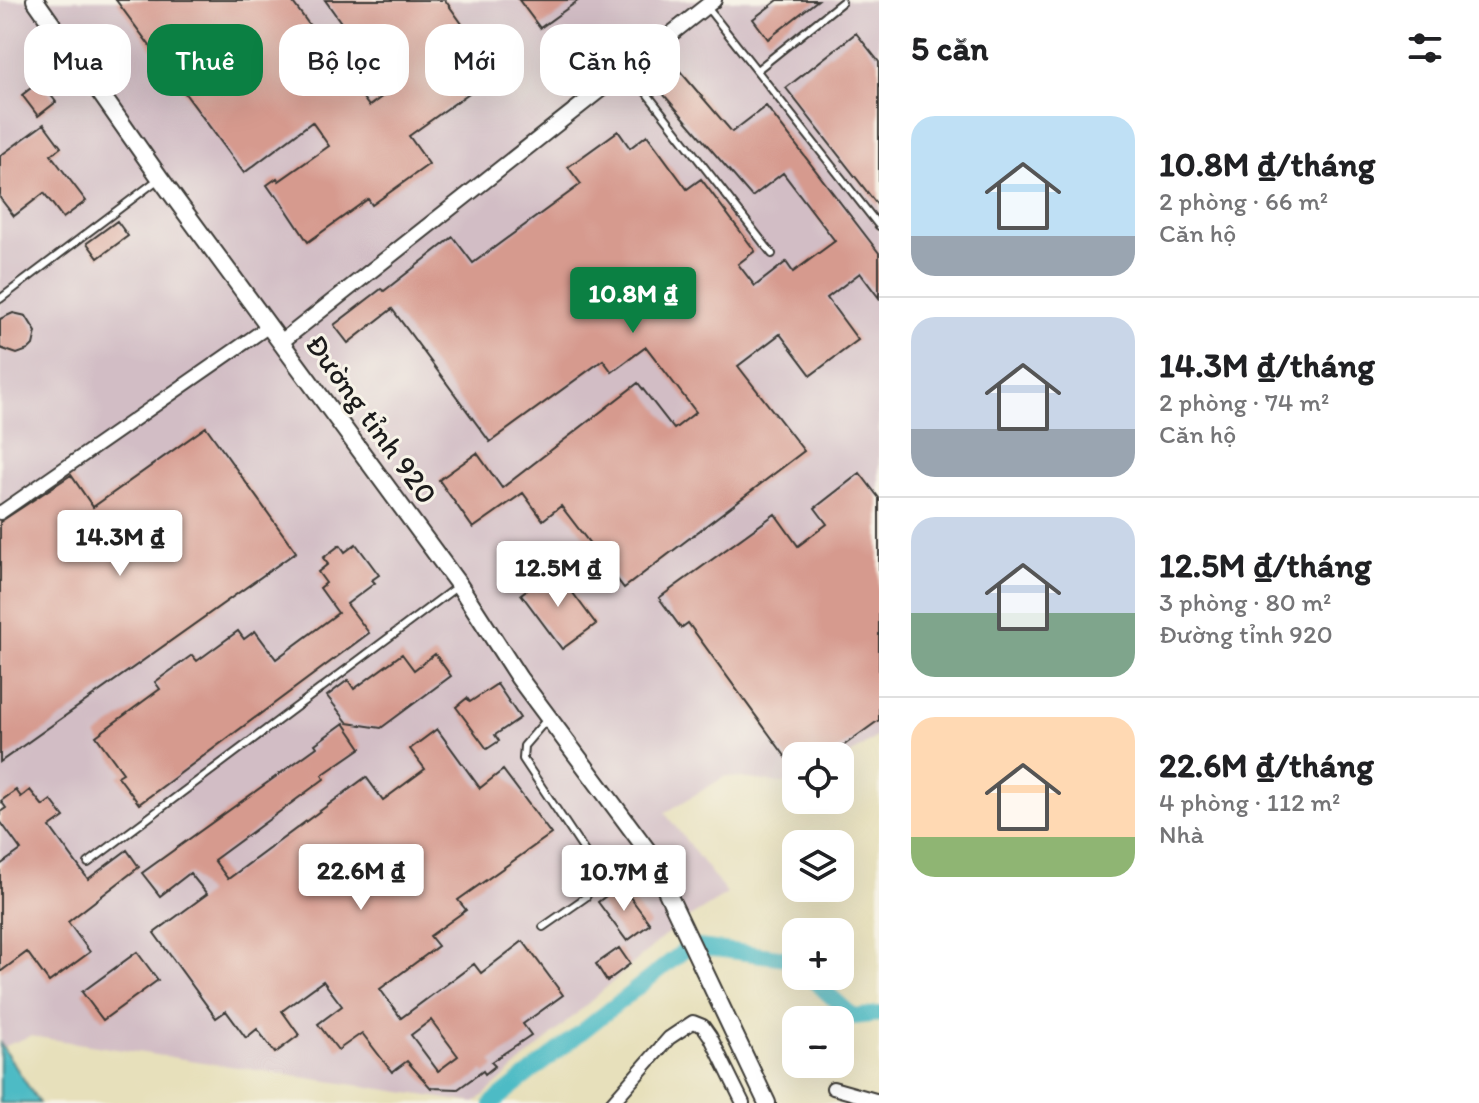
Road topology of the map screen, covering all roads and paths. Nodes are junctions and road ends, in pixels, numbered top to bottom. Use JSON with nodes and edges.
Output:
{"nodes":[{"id":1,"x":35,"y":0,"type":"edge"},
{"id":2,"x":842,"y":2,"type":"dead end"},
{"id":3,"x":710,"y":3,"type":"edge"},
{"id":4,"x":680,"y":26,"type":"edge"},
{"id":5,"x":757,"y":70,"type":"junction"},
{"id":6,"x":592,"y":96,"type":"edge"},
{"id":7,"x":649,"y":96,"type":"edge"},
{"id":8,"x":160,"y":178,"type":"junction"},
{"id":9,"x":879,"y":226,"type":"edge"},
{"id":10,"x":772,"y":254,"type":"dead end"},
{"id":11,"x":0,"y":299,"type":"edge"},
{"id":12,"x":269,"y":326,"type":"junction"},
{"id":13,"x":281,"y":342,"type":"junction"},
{"id":14,"x":0,"y":513,"type":"edge"},
{"id":15,"x":459,"y":585,"type":"junction"},
{"id":16,"x":548,"y":718,"type":"junction"},
{"id":17,"x":88,"y":863,"type":"dead end"},
{"id":18,"x":543,"y":927,"type":"dead end"},
{"id":19,"x":833,"y":1088,"type":"dead end"},
{"id":20,"x":879,"y":1101,"type":"edge"},
{"id":21,"x":612,"y":1103,"type":"edge"},
{"id":22,"x":743,"y":1103,"type":"edge"},
{"id":23,"x":767,"y":1103,"type":"edge"}],
"edges":[{"from":1,"to":8,"type":"main road","name":"Đường tỉnh 920"},
{"from":2,"to":5,"type":"lane"},
{"from":3,"to":4,"type":"street"},
{"from":3,"to":5,"type":"lane"},
{"from":5,"to":9,"type":"lane"},
{"from":6,"to":13,"type":"street"},
{"from":7,"to":10,"type":"lane"},
{"from":8,"to":11,"type":"lane"},
{"from":8,"to":12,"type":"main road","name":"Đường tỉnh 920"},
{"from":12,"to":13,"type":"main road","name":"Đường tỉnh 920"},
{"from":12,"to":14,"type":"street"},
{"from":13,"to":15,"type":"main road","name":"Đường tỉnh 920"},
{"from":15,"to":16,"type":"main road","name":"Đường tỉnh 920"},
{"from":15,"to":17,"type":"lane"},
{"from":16,"to":18,"type":"lane"},
{"from":16,"to":23,"type":"main road","name":"Đường tỉnh 920"},
{"from":19,"to":20,"type":"street"},
{"from":21,"to":22,"type":"street"}]}
